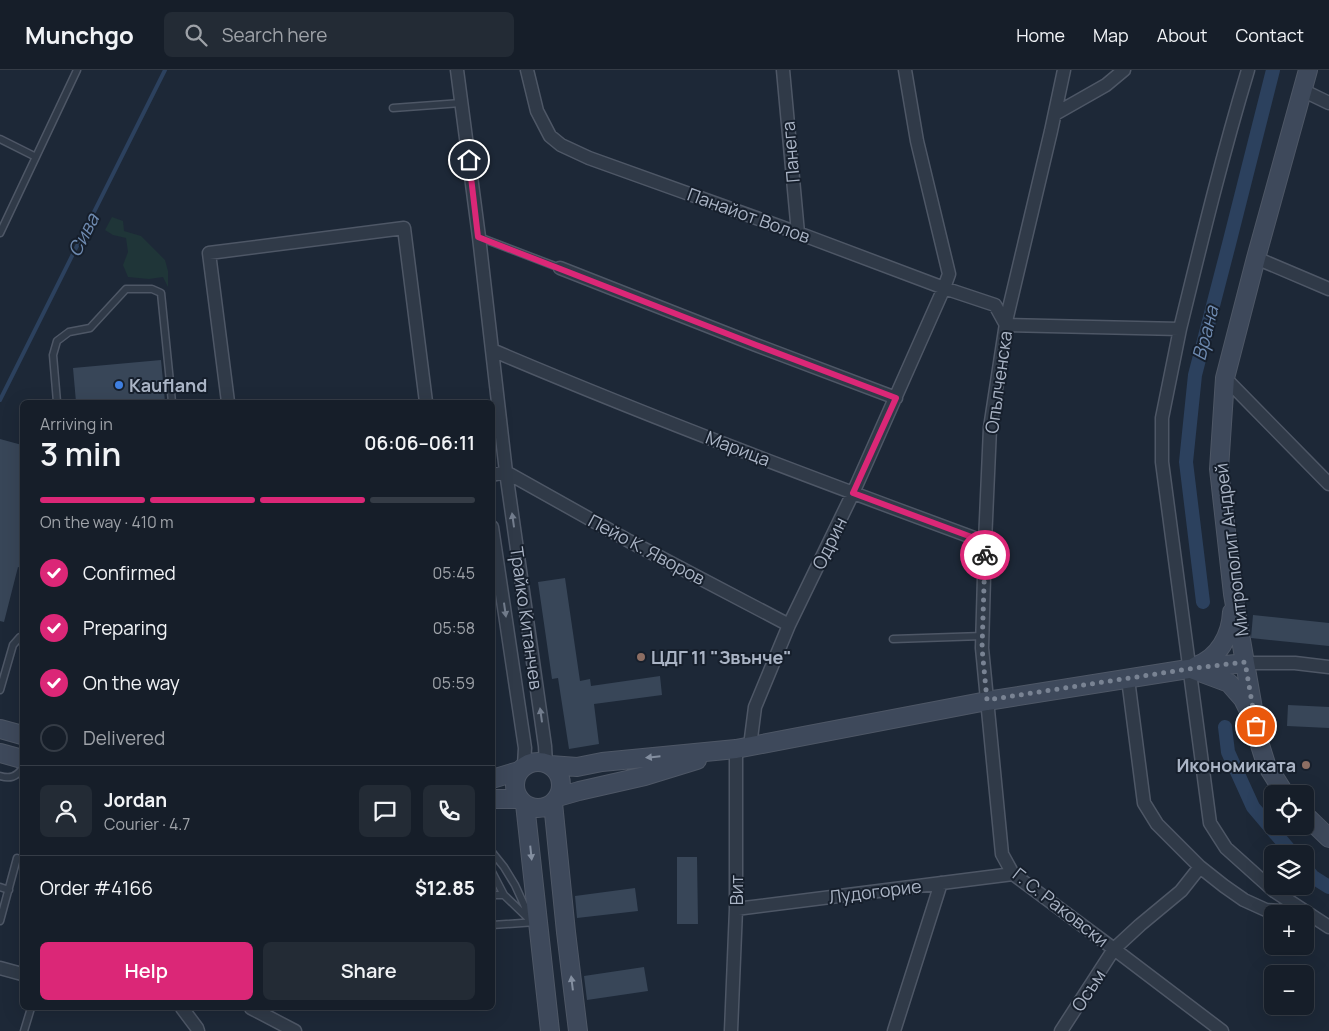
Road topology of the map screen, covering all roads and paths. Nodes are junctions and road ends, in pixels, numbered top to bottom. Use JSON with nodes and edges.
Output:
{"nodes":[{"id":1,"x":77,"y":70,"type":"edge"},
{"id":2,"x":457,"y":70,"type":"edge"},
{"id":3,"x":527,"y":70,"type":"edge"},
{"id":4,"x":783,"y":70,"type":"edge"},
{"id":5,"x":905,"y":70,"type":"edge"},
{"id":6,"x":1064,"y":70,"type":"edge"},
{"id":7,"x":1124,"y":70,"type":"edge"},
{"id":8,"x":1248,"y":70,"type":"edge"},
{"id":9,"x":1308,"y":70,"type":"edge"},
{"id":10,"x":1302,"y":90,"type":"junction"},
{"id":11,"x":1329,"y":102,"type":"edge"},
{"id":12,"x":462,"y":103,"type":"junction"},
{"id":13,"x":393,"y":108,"type":"dead end"},
{"id":14,"x":1055,"y":114,"type":"junction"},
{"id":15,"x":0,"y":139,"type":"edge"},
{"id":16,"x":36,"y":158,"type":"junction"},
{"id":17,"x":0,"y":233,"type":"edge"},
{"id":18,"x":798,"y":233,"type":"junction"},
{"id":19,"x":478,"y":237,"type":"junction"},
{"id":20,"x":1256,"y":258,"type":"junction"},
{"id":21,"x":560,"y":268,"type":"joint"},
{"id":22,"x":944,"y":288,"type":"junction"},
{"id":23,"x":1329,"y":289,"type":"edge"},
{"id":24,"x":1006,"y":325,"type":"junction"},
{"id":25,"x":1180,"y":329,"type":"junction"},
{"id":26,"x":492,"y":350,"type":"junction"},
{"id":27,"x":1225,"y":378,"type":"junction"},
{"id":28,"x":896,"y":398,"type":"junction"},
{"id":29,"x":57,"y":400,"type":"edge"},
{"id":30,"x":172,"y":400,"type":"edge"},
{"id":31,"x":228,"y":400,"type":"edge"},
{"id":32,"x":426,"y":400,"type":"edge"},
{"id":33,"x":506,"y":472,"type":"junction"},
{"id":34,"x":495,"y":474,"type":"edge"},
{"id":35,"x":1329,"y":484,"type":"edge"},
{"id":36,"x":853,"y":493,"type":"junction"},
{"id":37,"x":985,"y":542,"type":"junction"},
{"id":38,"x":495,"y":547,"type":"edge"},
{"id":39,"x":1233,"y":594,"type":"junction"},
{"id":40,"x":789,"y":624,"type":"junction"},
{"id":41,"x":983,"y":636,"type":"junction"},
{"id":42,"x":20,"y":637,"type":"edge"},
{"id":43,"x":893,"y":639,"type":"dead end"},
{"id":44,"x":1245,"y":662,"type":"junction"},
{"id":45,"x":1329,"y":667,"type":"edge"},
{"id":46,"x":1188,"y":669,"type":"junction"},
{"id":47,"x":1128,"y":679,"type":"junction"},
{"id":48,"x":0,"y":690,"type":"edge"},
{"id":49,"x":987,"y":700,"type":"junction"},
{"id":50,"x":1256,"y":726,"type":"junction"},
{"id":51,"x":0,"y":729,"type":"edge"},
{"id":52,"x":20,"y":734,"type":"edge"},
{"id":53,"x":743,"y":747,"type":"junction"},
{"id":54,"x":0,"y":753,"type":"edge"},
{"id":55,"x":20,"y":758,"type":"edge"},
{"id":56,"x":548,"y":764,"type":"junction"},
{"id":57,"x":522,"y":769,"type":"junction"},
{"id":58,"x":20,"y":772,"type":"edge"},
{"id":59,"x":0,"y":776,"type":"edge"},
{"id":60,"x":495,"y":778,"type":"edge"},
{"id":61,"x":1279,"y":785,"type":"edge"},
{"id":62,"x":495,"y":799,"type":"edge"},
{"id":63,"x":556,"y":800,"type":"junction"},
{"id":64,"x":522,"y":802,"type":"junction"},
{"id":65,"x":1314,"y":824,"type":"edge"},
{"id":66,"x":1329,"y":838,"type":"edge"},
{"id":67,"x":495,"y":856,"type":"edge"},
{"id":68,"x":17,"y":858,"type":"dead end"},
{"id":69,"x":1200,"y":867,"type":"junction"},
{"id":70,"x":1013,"y":874,"type":"junction"},
{"id":71,"x":495,"y":878,"type":"edge"},
{"id":72,"x":941,"y":883,"type":"junction"},
{"id":73,"x":0,"y":887,"type":"edge"},
{"id":74,"x":9,"y":890,"type":"junction"},
{"id":75,"x":504,"y":895,"type":"junction"},
{"id":76,"x":495,"y":896,"type":"edge"},
{"id":77,"x":1295,"y":905,"type":"edge"},
{"id":78,"x":736,"y":909,"type":"junction"},
{"id":79,"x":1264,"y":909,"type":"edge"},
{"id":80,"x":1314,"y":917,"type":"edge"},
{"id":81,"x":0,"y":921,"type":"edge"},
{"id":82,"x":535,"y":922,"type":"junction"},
{"id":83,"x":495,"y":925,"type":"edge"},
{"id":84,"x":1329,"y":927,"type":"edge"},
{"id":85,"x":1114,"y":949,"type":"junction"},
{"id":86,"x":0,"y":968,"type":"edge"},
{"id":87,"x":20,"y":973,"type":"edge"},
{"id":88,"x":30,"y":1010,"type":"edge"},
{"id":89,"x":184,"y":1010,"type":"edge"},
{"id":90,"x":255,"y":1010,"type":"edge"},
{"id":91,"x":24,"y":1031,"type":"edge"},
{"id":92,"x":198,"y":1031,"type":"edge"},
{"id":93,"x":295,"y":1031,"type":"edge"},
{"id":94,"x":550,"y":1031,"type":"edge"},
{"id":95,"x":578,"y":1031,"type":"edge"},
{"id":96,"x":731,"y":1031,"type":"edge"},
{"id":97,"x":894,"y":1031,"type":"edge"},
{"id":98,"x":1061,"y":1031,"type":"edge"},
{"id":99,"x":1222,"y":1031,"type":"edge"}],
"edges":[{"from":1,"to":16,"type":"lane"},
{"from":2,"to":12,"type":"street","name":"Трайко Китанчев"},
{"from":3,"to":18,"type":"street","name":"Панайот Волов"},
{"from":4,"to":18,"type":"street","name":"Панега"},
{"from":5,"to":22,"type":"street","name":"Одрин"},
{"from":6,"to":14,"type":"street","name":"Опълченска"},
{"from":7,"to":14,"type":"street"},
{"from":8,"to":25,"type":"street"},
{"from":9,"to":10,"type":"main road","name":"Митрополит Андрей"},
{"from":10,"to":11,"type":"street"},
{"from":10,"to":20,"type":"main road","name":"Митрополит Андрей"},
{"from":12,"to":13,"type":"lane"},
{"from":12,"to":19,"type":"street","name":"Трайко Китанчев"},
{"from":14,"to":24,"type":"street","name":"Опълченска"},
{"from":15,"to":16,"type":"lane"},
{"from":16,"to":17,"type":"lane"},
{"from":18,"to":22,"type":"street","name":"Панайот Волов"},
{"from":19,"to":21,"type":"lane"},
{"from":19,"to":26,"type":"street","name":"Трайко Китанчев"},
{"from":20,"to":23,"type":"street"},
{"from":20,"to":27,"type":"main road","name":"Митрополит Андрей"},
{"from":21,"to":28,"type":"street"},
{"from":22,"to":24,"type":"street","name":"Панайот Волов"},
{"from":22,"to":28,"type":"street","name":"Одрин"},
{"from":24,"to":25,"type":"street"},
{"from":24,"to":37,"type":"street","name":"Опълченска"},
{"from":25,"to":46,"type":"street"},
{"from":26,"to":33,"type":"street","name":"Трайко Китанчев"},
{"from":26,"to":36,"type":"street","name":"Марица"},
{"from":27,"to":35,"type":"street"},
{"from":27,"to":39,"type":"main road","name":"Митрополит Андрей"},
{"from":28,"to":36,"type":"street","name":"Одрин"},
{"from":29,"to":30,"type":"lane"},
{"from":31,"to":32,"type":"street"},
{"from":33,"to":34,"type":"street"},
{"from":33,"to":40,"type":"street","name":"Пейо К. Яворов"},
{"from":56,"to":33,"type":"street","name":"Трайко Китанчев","one_way":true},
{"from":36,"to":37,"type":"street","name":"Марица"},
{"from":36,"to":40,"type":"street","name":"Одрин"},
{"from":37,"to":41,"type":"street","name":"Опълченска"},
{"from":38,"to":57,"type":"street","name":"Трайко Китанчев","one_way":true},
{"from":39,"to":44,"type":"main road","name":"Митрополит Андрей"},
{"from":39,"to":46,"type":"main road"},
{"from":40,"to":53,"type":"street","name":"Одрин"},
{"from":41,"to":43,"type":"lane"},
{"from":41,"to":49,"type":"street","name":"Опълченска"},
{"from":42,"to":48,"type":"lane"},
{"from":44,"to":45,"type":"street"},
{"from":44,"to":46,"type":"main road"},
{"from":44,"to":50,"type":"main road","name":"Митрополит Андрей"},
{"from":46,"to":47,"type":"main road"},
{"from":46,"to":50,"type":"main road"},
{"from":46,"to":77,"type":"street"},
{"from":47,"to":49,"type":"main road"},
{"from":47,"to":69,"type":"street"},
{"from":49,"to":53,"type":"main road"},
{"from":49,"to":70,"type":"street","name":"Г. С. Раковски"},
{"from":50,"to":61,"type":"main road","name":"Митрополит Андрей"},
{"from":51,"to":52,"type":"main road"},
{"from":53,"to":56,"type":"main road","one_way":true},
{"from":53,"to":63,"type":"main road"},
{"from":53,"to":78,"type":"street","name":"Вит"},
{"from":54,"to":55,"type":"main road"},
{"from":56,"to":57,"type":"main road"},
{"from":56,"to":63,"type":"main road"},
{"from":57,"to":60,"type":"main road"},
{"from":57,"to":64,"type":"main road"},
{"from":58,"to":59,"type":"lane"},
{"from":62,"to":64,"type":"main road"},
{"from":63,"to":64,"type":"main road"},
{"from":95,"to":63,"type":"main road","one_way":true},
{"from":64,"to":82,"type":"main road","one_way":true},
{"from":65,"to":66,"type":"main road"},
{"from":67,"to":82,"type":"lane"},
{"from":68,"to":74,"type":"lane"},
{"from":69,"to":79,"type":"street"},
{"from":69,"to":85,"type":"street","name":"Осъм"},
{"from":70,"to":72,"type":"street","name":"Лудогорие"},
{"from":70,"to":85,"type":"street","name":"Г. С. Раковски"},
{"from":71,"to":75,"type":"lane"},
{"from":72,"to":78,"type":"street","name":"Лудогорие"},
{"from":72,"to":97,"type":"street"},
{"from":73,"to":74,"type":"lane"},
{"from":74,"to":81,"type":"lane"},
{"from":75,"to":76,"type":"lane"},
{"from":75,"to":82,"type":"lane"},
{"from":78,"to":96,"type":"street","name":"Вит"},
{"from":80,"to":84,"type":"street"},
{"from":82,"to":83,"type":"lane"},
{"from":82,"to":94,"type":"main road"},
{"from":85,"to":98,"type":"street","name":"Осъм"},
{"from":85,"to":99,"type":"street","name":"Г. С. Раковски"},
{"from":86,"to":87,"type":"street"},
{"from":88,"to":91,"type":"lane"},
{"from":89,"to":92,"type":"street"},
{"from":90,"to":93,"type":"street"}]}
